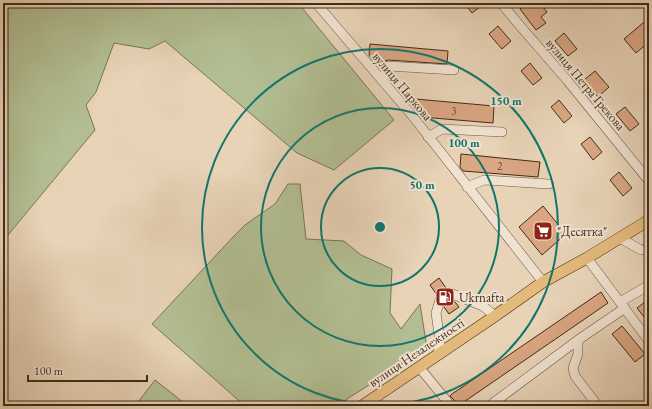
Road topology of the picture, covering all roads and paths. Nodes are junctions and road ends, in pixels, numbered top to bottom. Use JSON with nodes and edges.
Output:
{"nodes":[{"id":1,"x":316,"y":3,"type":"edge"},
{"id":2,"x":502,"y":3,"type":"edge"},
{"id":3,"x":454,"y":70,"type":"dead end"},
{"id":4,"x":382,"y":81,"type":"junction"},
{"id":5,"x":502,"y":132,"type":"dead end"},
{"id":6,"x":428,"y":137,"type":"junction"},
{"id":7,"x":649,"y":182,"type":"edge"},
{"id":8,"x":550,"y":184,"type":"dead end"},
{"id":9,"x":467,"y":187,"type":"junction"},
{"id":10,"x":649,"y":220,"type":"edge"},
{"id":11,"x":620,"y":238,"type":"junction"},
{"id":12,"x":642,"y":250,"type":"dead end"},
{"id":13,"x":587,"y":258,"type":"junction"},
{"id":14,"x":543,"y":282,"type":"junction"},
{"id":15,"x":649,"y":285,"type":"edge"},
{"id":16,"x":450,"y":293,"type":"dead end"},
{"id":17,"x":440,"y":300,"type":"dead end"},
{"id":18,"x":622,"y":305,"type":"junction"},
{"id":19,"x":494,"y":316,"type":"junction"},
{"id":20,"x":578,"y":340,"type":"junction"},
{"id":21,"x":649,"y":341,"type":"edge"},
{"id":22,"x":438,"y":354,"type":"junction"},
{"id":23,"x":419,"y":367,"type":"junction"},
{"id":24,"x":497,"y":403,"type":"edge"},
{"id":25,"x":362,"y":406,"type":"edge"},
{"id":26,"x":451,"y":406,"type":"edge"},
{"id":27,"x":489,"y":406,"type":"edge"},
{"id":28,"x":598,"y":406,"type":"edge"}],
"edges":[{"from":1,"to":4,"type":"street","name":"вулиця Паркова"},
{"from":2,"to":7,"type":"street","name":"вулиця Петра Грекова"},
{"from":3,"to":4,"type":"street"},
{"from":4,"to":6,"type":"street","name":"вулиця Паркова"},
{"from":5,"to":6,"type":"street"},
{"from":6,"to":9,"type":"street","name":"вулиця Паркова"},
{"from":8,"to":9,"type":"street"},
{"from":9,"to":14,"type":"street","name":"вулиця Паркова"},
{"from":10,"to":11,"type":"main road","name":"вулиця Незалежності"},
{"from":11,"to":12,"type":"street"},
{"from":11,"to":13,"type":"main road","name":"вулиця Незалежності"},
{"from":13,"to":14,"type":"main road","name":"вулиця Незалежності"},
{"from":13,"to":18,"type":"street"},
{"from":14,"to":19,"type":"main road","name":"вулиця Незалежності"},
{"from":15,"to":18,"type":"street"},
{"from":16,"to":19,"type":"street"},
{"from":17,"to":22,"type":"street"},
{"from":18,"to":20,"type":"street"},
{"from":18,"to":21,"type":"street"},
{"from":19,"to":22,"type":"main road","name":"вулиця Незалежності"},
{"from":20,"to":24,"type":"street"},
{"from":20,"to":28,"type":"street"},
{"from":22,"to":23,"type":"main road","name":"вулиця Незалежності"},
{"from":23,"to":25,"type":"main road","name":"вулиця Незалежності"},
{"from":23,"to":26,"type":"street"},
{"from":24,"to":27,"type":"street"}]}
